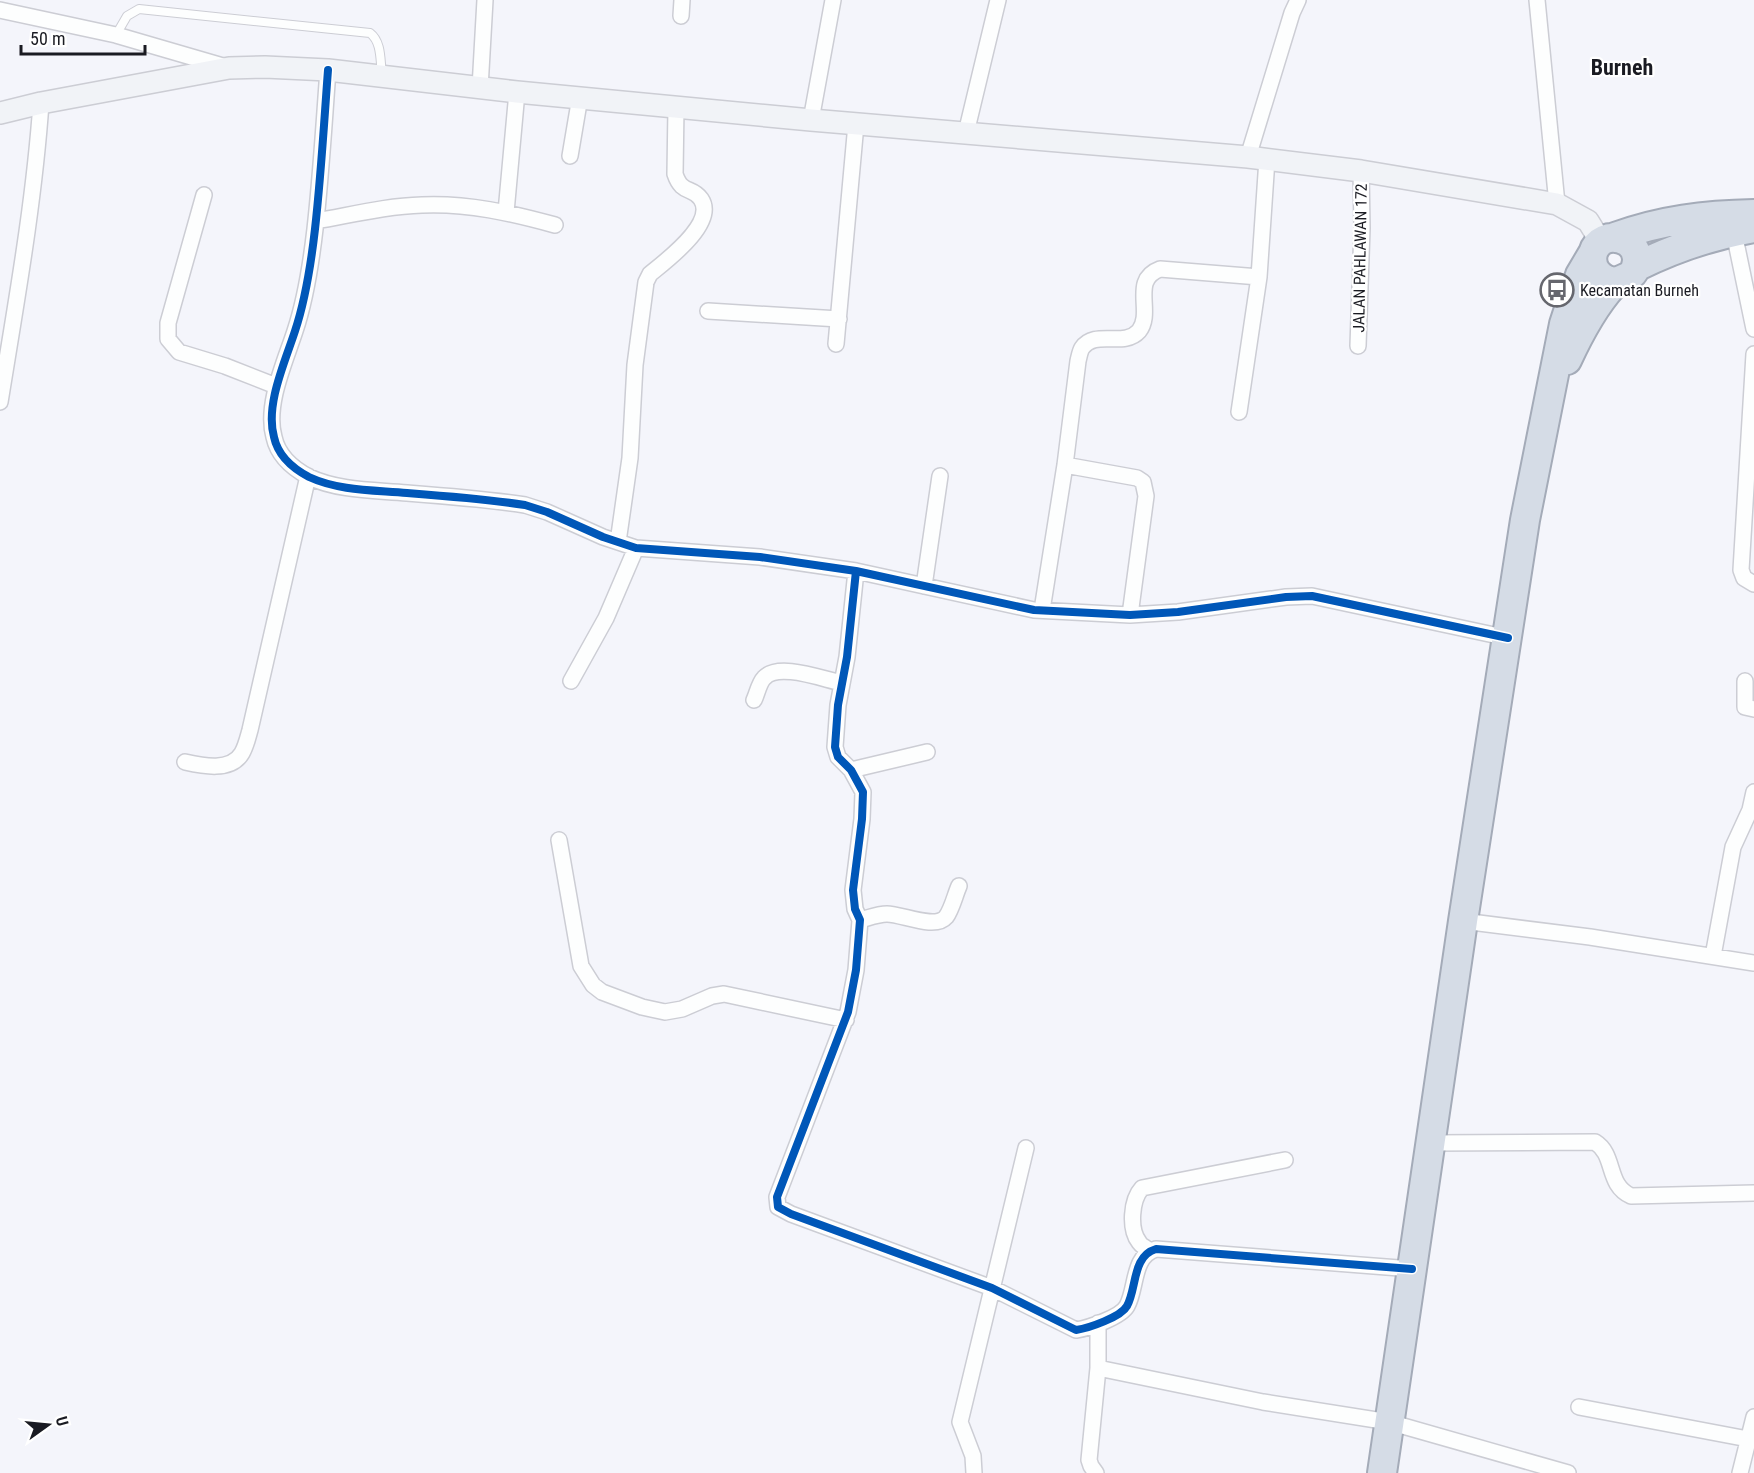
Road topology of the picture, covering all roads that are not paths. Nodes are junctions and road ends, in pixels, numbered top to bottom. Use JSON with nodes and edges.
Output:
{"nodes":[{"id":1,"x":485,"y":0,"type":"edge"},
{"id":2,"x":682,"y":0,"type":"edge"},
{"id":3,"x":833,"y":0,"type":"edge"},
{"id":4,"x":998,"y":0,"type":"edge"},
{"id":5,"x":1298,"y":0,"type":"edge"},
{"id":6,"x":1537,"y":0,"type":"edge"},
{"id":7,"x":0,"y":10,"type":"edge"},
{"id":8,"x":681,"y":16,"type":"dead end"},
{"id":9,"x":116,"y":35,"type":"junction"},
{"id":10,"x":229,"y":68,"type":"junction"},
{"id":11,"x":328,"y":70,"type":"junction"},
{"id":12,"x":382,"y":76,"type":"junction"},
{"id":13,"x":480,"y":88,"type":"junction"},
{"id":14,"x":517,"y":92,"type":"junction"},
{"id":15,"x":580,"y":97,"type":"junction"},
{"id":16,"x":41,"y":103,"type":"junction"},
{"id":17,"x":676,"y":106,"type":"junction"},
{"id":18,"x":0,"y":113,"type":"edge"},
{"id":19,"x":811,"y":120,"type":"junction"},
{"id":20,"x":856,"y":124,"type":"junction"},
{"id":21,"x":966,"y":133,"type":"junction"},
{"id":22,"x":570,"y":156,"type":"dead end"},
{"id":23,"x":1257,"y":158,"type":"junction"},
{"id":24,"x":1361,"y":171,"type":"junction"},
{"id":25,"x":204,"y":195,"type":"dead end"},
{"id":26,"x":1557,"y":204,"type":"junction"},
{"id":27,"x":506,"y":212,"type":"junction"},
{"id":28,"x":316,"y":221,"type":"junction"},
{"id":29,"x":1742,"y":222,"type":"edge"},
{"id":30,"x":555,"y":225,"type":"dead end"},
{"id":31,"x":1603,"y":244,"type":"junction"},
{"id":32,"x":1626,"y":275,"type":"junction"},
{"id":33,"x":1259,"y":277,"type":"junction"},
{"id":34,"x":708,"y":310,"type":"dead end"},
{"id":35,"x":839,"y":319,"type":"junction"},
{"id":36,"x":1754,"y":329,"type":"edge"},
{"id":37,"x":836,"y":344,"type":"dead end"},
{"id":38,"x":1358,"y":346,"type":"dead end"},
{"id":39,"x":1754,"y":354,"type":"edge"},
{"id":40,"x":276,"y":386,"type":"junction"},
{"id":41,"x":0,"y":402,"type":"edge"},
{"id":42,"x":1546,"y":409,"type":"junction"},
{"id":43,"x":1239,"y":412,"type":"dead end"},
{"id":44,"x":1065,"y":465,"type":"junction"},
{"id":45,"x":308,"y":476,"type":"junction"},
{"id":46,"x":940,"y":476,"type":"dead end"},
{"id":47,"x":618,"y":542,"type":"junction"},
{"id":48,"x":636,"y":548,"type":"junction"},
{"id":49,"x":856,"y":571,"type":"junction"},
{"id":50,"x":1754,"y":584,"type":"edge"},
{"id":51,"x":924,"y":586,"type":"junction"},
{"id":52,"x":1042,"y":610,"type":"junction"},
{"id":53,"x":1130,"y":615,"type":"junction"},
{"id":54,"x":1508,"y":638,"type":"junction"},
{"id":55,"x":571,"y":681,"type":"dead end"},
{"id":56,"x":1744,"y":681,"type":"edge"},
{"id":57,"x":842,"y":683,"type":"junction"},
{"id":58,"x":754,"y":700,"type":"dead end"},
{"id":59,"x":1754,"y":709,"type":"edge"},
{"id":60,"x":927,"y":752,"type":"dead end"},
{"id":61,"x":185,"y":762,"type":"dead end"},
{"id":62,"x":851,"y":770,"type":"junction"},
{"id":63,"x":1754,"y":792,"type":"edge"},
{"id":64,"x":559,"y":840,"type":"dead end"},
{"id":65,"x":959,"y":886,"type":"dead end"},
{"id":66,"x":860,"y":920,"type":"junction"},
{"id":67,"x":1463,"y":921,"type":"junction"},
{"id":68,"x":1713,"y":956,"type":"junction"},
{"id":69,"x":1754,"y":963,"type":"edge"},
{"id":70,"x":846,"y":1020,"type":"junction"},
{"id":71,"x":1431,"y":1143,"type":"junction"},
{"id":72,"x":1026,"y":1148,"type":"dead end"},
{"id":73,"x":1285,"y":1160,"type":"dead end"},
{"id":74,"x":1754,"y":1193,"type":"edge"},
{"id":75,"x":1150,"y":1251,"type":"junction"},
{"id":76,"x":1412,"y":1269,"type":"junction"},
{"id":77,"x":992,"y":1288,"type":"junction"},
{"id":78,"x":1098,"y":1323,"type":"junction"},
{"id":79,"x":1098,"y":1368,"type":"junction"},
{"id":80,"x":1579,"y":1407,"type":"dead end"},
{"id":81,"x":1754,"y":1417,"type":"edge"},
{"id":82,"x":1389,"y":1422,"type":"junction"},
{"id":83,"x":1748,"y":1439,"type":"junction"},
{"id":84,"x":974,"y":1473,"type":"edge"},
{"id":85,"x":1096,"y":1473,"type":"edge"},
{"id":86,"x":1382,"y":1473,"type":"edge"},
{"id":87,"x":1568,"y":1473,"type":"edge"},
{"id":88,"x":1740,"y":1473,"type":"edge"}],
"edges":[{"from":1,"to":13,"type":"street"},
{"from":2,"to":8,"type":"street"},
{"from":3,"to":19,"type":"street"},
{"from":4,"to":21,"type":"street"},
{"from":5,"to":23,"type":"street"},
{"from":6,"to":26,"type":"street"},
{"from":7,"to":9,"type":"street"},
{"from":9,"to":10,"type":"street"},
{"from":9,"to":12,"type":"lane"},
{"from":10,"to":11,"type":"main road"},
{"from":10,"to":16,"type":"main road"},
{"from":11,"to":12,"type":"main road"},
{"from":11,"to":28,"type":"street"},
{"from":12,"to":13,"type":"main road"},
{"from":13,"to":14,"type":"main road"},
{"from":14,"to":15,"type":"main road"},
{"from":14,"to":27,"type":"street"},
{"from":15,"to":17,"type":"main road"},
{"from":15,"to":22,"type":"street"},
{"from":16,"to":18,"type":"main road"},
{"from":16,"to":41,"type":"street"},
{"from":17,"to":19,"type":"main road"},
{"from":17,"to":47,"type":"street"},
{"from":19,"to":20,"type":"main road"},
{"from":20,"to":21,"type":"main road"},
{"from":20,"to":35,"type":"street"},
{"from":21,"to":23,"type":"main road"},
{"from":23,"to":24,"type":"main road"},
{"from":23,"to":33,"type":"street"},
{"from":24,"to":26,"type":"main road"},
{"from":24,"to":38,"type":"street","name":"JALAN PAHLAWAN 172"},
{"from":25,"to":40,"type":"street"},
{"from":26,"to":31,"type":"main road"},
{"from":27,"to":28,"type":"street"},
{"from":27,"to":30,"type":"street"},
{"from":28,"to":40,"type":"street"},
{"from":29,"to":31,"type":"highway"},
{"from":29,"to":32,"type":"highway"},
{"from":29,"to":36,"type":"street"},
{"from":31,"to":32,"type":"highway"},
{"from":31,"to":32,"type":"highway"},
{"from":31,"to":42,"type":"highway"},
{"from":32,"to":42,"type":"highway"},
{"from":33,"to":43,"type":"street"},
{"from":33,"to":44,"type":"street"},
{"from":34,"to":35,"type":"street"},
{"from":35,"to":37,"type":"street"},
{"from":39,"to":50,"type":"street"},
{"from":40,"to":45,"type":"street"},
{"from":42,"to":54,"type":"highway"},
{"from":44,"to":52,"type":"street"},
{"from":44,"to":53,"type":"street"},
{"from":45,"to":47,"type":"street"},
{"from":45,"to":61,"type":"street"},
{"from":46,"to":51,"type":"street"},
{"from":47,"to":48,"type":"street"},
{"from":48,"to":49,"type":"street"},
{"from":48,"to":55,"type":"street"},
{"from":49,"to":51,"type":"street"},
{"from":49,"to":57,"type":"street"},
{"from":51,"to":52,"type":"street"},
{"from":52,"to":53,"type":"street"},
{"from":53,"to":54,"type":"street"},
{"from":54,"to":67,"type":"highway"},
{"from":56,"to":59,"type":"street"},
{"from":57,"to":58,"type":"street"},
{"from":57,"to":62,"type":"street"},
{"from":60,"to":62,"type":"street"},
{"from":62,"to":66,"type":"street"},
{"from":63,"to":68,"type":"street"},
{"from":64,"to":70,"type":"street"},
{"from":65,"to":66,"type":"street"},
{"from":66,"to":70,"type":"street"},
{"from":67,"to":68,"type":"street"},
{"from":67,"to":71,"type":"highway"},
{"from":68,"to":69,"type":"street"},
{"from":70,"to":77,"type":"street"},
{"from":71,"to":74,"type":"street"},
{"from":71,"to":76,"type":"highway"},
{"from":72,"to":77,"type":"street"},
{"from":73,"to":75,"type":"street"},
{"from":75,"to":76,"type":"street"},
{"from":75,"to":78,"type":"street"},
{"from":76,"to":82,"type":"highway"},
{"from":77,"to":78,"type":"street"},
{"from":77,"to":84,"type":"street"},
{"from":78,"to":79,"type":"street"},
{"from":79,"to":82,"type":"street"},
{"from":79,"to":85,"type":"street"},
{"from":80,"to":83,"type":"street"},
{"from":81,"to":83,"type":"street"},
{"from":82,"to":86,"type":"highway"},
{"from":82,"to":87,"type":"street"},
{"from":83,"to":88,"type":"street"}]}
